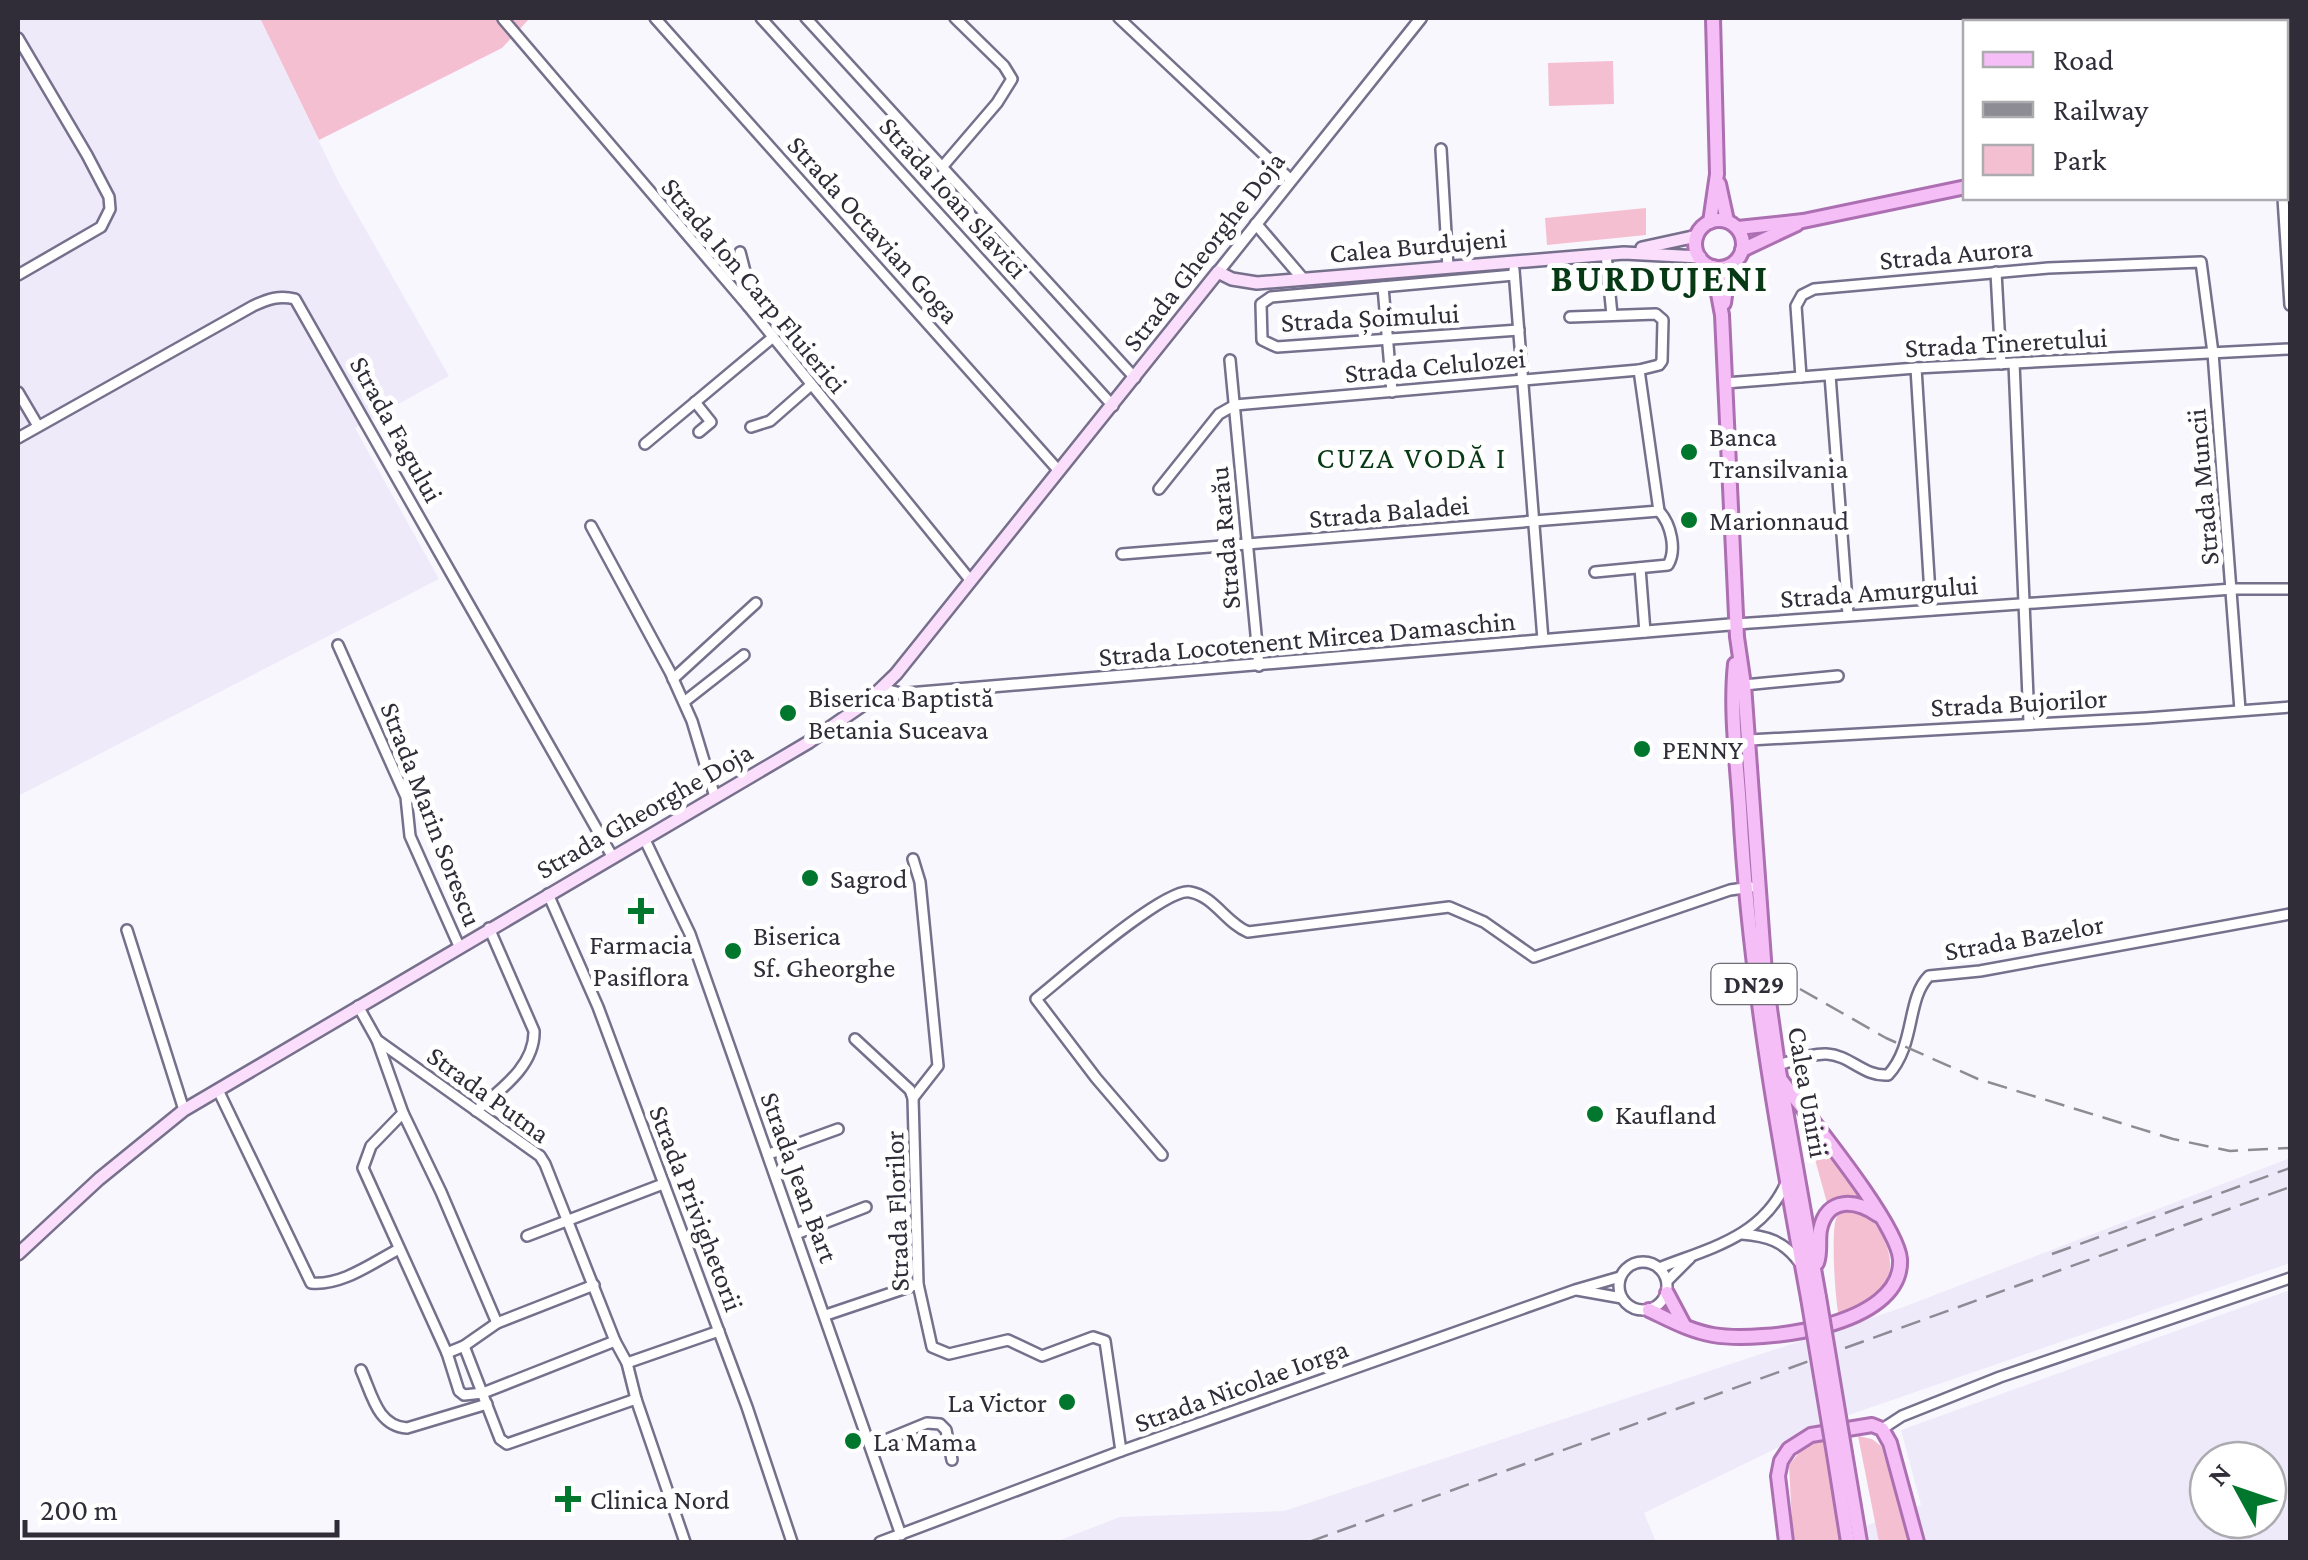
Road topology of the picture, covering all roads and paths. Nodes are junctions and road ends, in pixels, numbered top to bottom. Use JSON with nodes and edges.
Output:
{"nodes":[{"id":1,"x":655,"y":18,"type":"edge"},
{"id":2,"x":761,"y":18,"type":"edge"},
{"id":3,"x":806,"y":18,"type":"edge"},
{"id":4,"x":955,"y":18,"type":"edge"},
{"id":5,"x":1120,"y":18,"type":"edge"},
{"id":6,"x":1421,"y":18,"type":"edge"},
{"id":7,"x":1713,"y":18,"type":"edge"},
{"id":8,"x":503,"y":19,"type":"edge"},
{"id":9,"x":18,"y":38,"type":"edge"},
{"id":10,"x":1442,"y":149,"type":"dead end"},
{"id":11,"x":943,"y":166,"type":"junction"},
{"id":12,"x":1716,"y":174,"type":"junction"},
{"id":13,"x":1291,"y":180,"type":"junction"},
{"id":14,"x":1963,"y":187,"type":"edge"},
{"id":15,"x":2283,"y":200,"type":"edge"},
{"id":16,"x":1803,"y":221,"type":"junction"},
{"id":17,"x":1710,"y":222,"type":"junction"},
{"id":18,"x":1256,"y":224,"type":"junction"},
{"id":19,"x":1732,"y":225,"type":"junction"},
{"id":20,"x":2288,"y":230,"type":"edge"},
{"id":21,"x":1697,"y":236,"type":"junction"},
{"id":22,"x":1742,"y":250,"type":"junction"},
{"id":23,"x":740,"y":252,"type":"dead end"},
{"id":24,"x":1624,"y":252,"type":"junction"},
{"id":25,"x":1606,"y":254,"type":"junction"},
{"id":26,"x":1700,"y":257,"type":"junction"},
{"id":27,"x":2201,"y":262,"type":"joint"},
{"id":28,"x":1729,"y":266,"type":"junction"},
{"id":29,"x":1448,"y":267,"type":"junction"},
{"id":30,"x":1713,"y":267,"type":"junction"},
{"id":31,"x":1514,"y":269,"type":"junction"},
{"id":32,"x":1218,"y":272,"type":"junction"},
{"id":33,"x":1996,"y":272,"type":"junction"},
{"id":34,"x":18,"y":275,"type":"edge"},
{"id":35,"x":1303,"y":279,"type":"junction"},
{"id":36,"x":1383,"y":287,"type":"junction"},
{"id":37,"x":2290,"y":305,"type":"edge"},
{"id":38,"x":748,"y":306,"type":"junction"},
{"id":39,"x":1612,"y":314,"type":"junction"},
{"id":40,"x":1722,"y":315,"type":"junction"},
{"id":41,"x":1570,"y":317,"type":"dead end"},
{"id":42,"x":1519,"y":330,"type":"junction"},
{"id":43,"x":772,"y":338,"type":"junction"},
{"id":44,"x":1388,"y":339,"type":"junction"},
{"id":45,"x":2290,"y":349,"type":"edge"},
{"id":46,"x":2213,"y":353,"type":"junction"},
{"id":47,"x":1230,"y":360,"type":"dead end"},
{"id":48,"x":2014,"y":363,"type":"junction"},
{"id":49,"x":2001,"y":364,"type":"junction"},
{"id":50,"x":1916,"y":368,"type":"junction"},
{"id":51,"x":1640,"y":370,"type":"junction"},
{"id":52,"x":1830,"y":375,"type":"junction"},
{"id":53,"x":1801,"y":377,"type":"junction"},
{"id":54,"x":1135,"y":378,"type":"junction"},
{"id":55,"x":1523,"y":380,"type":"junction"},
{"id":56,"x":1724,"y":383,"type":"junction"},
{"id":57,"x":810,"y":385,"type":"junction"},
{"id":58,"x":18,"y":392,"type":"edge"},
{"id":59,"x":1392,"y":392,"type":"junction"},
{"id":60,"x":695,"y":402,"type":"junction"},
{"id":61,"x":1235,"y":405,"type":"junction"},
{"id":62,"x":1113,"y":406,"type":"junction"},
{"id":63,"x":38,"y":426,"type":"junction"},
{"id":64,"x":752,"y":427,"type":"dead end"},
{"id":65,"x":699,"y":432,"type":"dead end"},
{"id":66,"x":18,"y":438,"type":"edge"},
{"id":67,"x":645,"y":444,"type":"dead end"},
{"id":68,"x":1060,"y":472,"type":"junction"},
{"id":69,"x":1159,"y":489,"type":"dead end"},
{"id":70,"x":1659,"y":512,"type":"junction"},
{"id":71,"x":1534,"y":522,"type":"junction"},
{"id":72,"x":591,"y":526,"type":"dead end"},
{"id":73,"x":1245,"y":545,"type":"junction"},
{"id":74,"x":1122,"y":554,"type":"dead end"},
{"id":75,"x":1640,"y":568,"type":"junction"},
{"id":76,"x":1595,"y":572,"type":"dead end"},
{"id":77,"x":971,"y":581,"type":"junction"},
{"id":78,"x":2233,"y":589,"type":"junction"},
{"id":79,"x":2290,"y":590,"type":"edge"},
{"id":80,"x":756,"y":603,"type":"dead end"},
{"id":81,"x":2025,"y":603,"type":"junction"},
{"id":82,"x":1931,"y":610,"type":"junction"},
{"id":83,"x":1848,"y":614,"type":"junction"},
{"id":84,"x":1736,"y":624,"type":"junction"},
{"id":85,"x":1645,"y":632,"type":"junction"},
{"id":86,"x":1543,"y":640,"type":"junction"},
{"id":87,"x":338,"y":644,"type":"dead end"},
{"id":88,"x":1738,"y":647,"type":"junction"},
{"id":89,"x":744,"y":655,"type":"dead end"},
{"id":90,"x":1259,"y":666,"type":"junction"},
{"id":91,"x":1838,"y":676,"type":"dead end"},
{"id":92,"x":673,"y":678,"type":"junction"},
{"id":93,"x":1744,"y":685,"type":"junction"},
{"id":94,"x":883,"y":688,"type":"junction"},
{"id":95,"x":684,"y":702,"type":"junction"},
{"id":96,"x":2290,"y":706,"type":"edge"},
{"id":97,"x":2240,"y":710,"type":"junction"},
{"id":98,"x":2029,"y":722,"type":"junction"},
{"id":99,"x":1749,"y":740,"type":"junction"},
{"id":100,"x":715,"y":797,"type":"junction"},
{"id":101,"x":644,"y":840,"type":"junction"},
{"id":102,"x":612,"y":856,"type":"junction"},
{"id":103,"x":913,"y":859,"type":"dead end"},
{"id":104,"x":1751,"y":887,"type":"junction"},
{"id":105,"x":548,"y":894,"type":"junction"},
{"id":106,"x":2290,"y":914,"type":"edge"},
{"id":107,"x":489,"y":928,"type":"junction"},
{"id":108,"x":127,"y":930,"type":"dead end"},
{"id":109,"x":459,"y":946,"type":"junction"},
{"id":110,"x":358,"y":1006,"type":"junction"},
{"id":111,"x":855,"y":1039,"type":"dead end"},
{"id":112,"x":378,"y":1040,"type":"junction"},
{"id":113,"x":1779,"y":1072,"type":"junction"},
{"id":114,"x":218,"y":1090,"type":"junction"},
{"id":115,"x":913,"y":1098,"type":"junction"},
{"id":116,"x":184,"y":1110,"type":"junction"},
{"id":117,"x":476,"y":1111,"type":"junction"},
{"id":118,"x":403,"y":1113,"type":"junction"},
{"id":119,"x":838,"y":1129,"type":"dead end"},
{"id":120,"x":769,"y":1154,"type":"junction"},
{"id":121,"x":1162,"y":1155,"type":"dead end"},
{"id":122,"x":1786,"y":1183,"type":"junction"},
{"id":123,"x":663,"y":1184,"type":"junction"},
{"id":124,"x":866,"y":1207,"type":"dead end"},
{"id":125,"x":570,"y":1219,"type":"junction"},
{"id":126,"x":1884,"y":1220,"type":"junction"},
{"id":127,"x":796,"y":1234,"type":"junction"},
{"id":128,"x":1742,"y":1234,"type":"junction"},
{"id":129,"x":526,"y":1236,"type":"dead end"},
{"id":130,"x":398,"y":1249,"type":"junction"},
{"id":131,"x":18,"y":1254,"type":"edge"},
{"id":132,"x":1694,"y":1255,"type":"junction"},
{"id":133,"x":1659,"y":1268,"type":"junction"},
{"id":134,"x":1808,"y":1268,"type":"junction"},
{"id":135,"x":1620,"y":1278,"type":"junction"},
{"id":136,"x":2290,"y":1278,"type":"edge"},
{"id":137,"x":918,"y":1284,"type":"junction"},
{"id":138,"x":594,"y":1285,"type":"junction"},
{"id":139,"x":1667,"y":1287,"type":"junction"},
{"id":140,"x":1575,"y":1290,"type":"junction"},
{"id":141,"x":1622,"y":1298,"type":"junction"},
{"id":142,"x":1649,"y":1310,"type":"junction"},
{"id":143,"x":826,"y":1315,"type":"junction"},
{"id":144,"x":497,"y":1324,"type":"junction"},
{"id":145,"x":1685,"y":1328,"type":"junction"},
{"id":146,"x":719,"y":1332,"type":"junction"},
{"id":147,"x":615,"y":1341,"type":"junction"},
{"id":148,"x":464,"y":1346,"type":"junction"},
{"id":149,"x":446,"y":1354,"type":"junction"},
{"id":150,"x":627,"y":1363,"type":"junction"},
{"id":151,"x":361,"y":1370,"type":"dead end"},
{"id":152,"x":636,"y":1398,"type":"junction"},
{"id":153,"x":485,"y":1399,"type":"junction"},
{"id":154,"x":1882,"y":1429,"type":"junction"},
{"id":155,"x":871,"y":1446,"type":"junction"},
{"id":156,"x":1121,"y":1452,"type":"junction"},
{"id":157,"x":1840,"y":1454,"type":"junction"},
{"id":158,"x":952,"y":1460,"type":"dead end"},
{"id":159,"x":900,"y":1534,"type":"junction"},
{"id":160,"x":685,"y":1542,"type":"edge"},
{"id":161,"x":792,"y":1542,"type":"edge"},
{"id":162,"x":880,"y":1542,"type":"edge"},
{"id":163,"x":1786,"y":1542,"type":"edge"},
{"id":164,"x":1848,"y":1542,"type":"edge"},
{"id":165,"x":1860,"y":1542,"type":"edge"},
{"id":166,"x":1918,"y":1542,"type":"edge"}],
"edges":[{"from":1,"to":68,"type":"street","name":"Strada Octavian Goga"},
{"from":2,"to":62,"type":"street","name":"Strada Ioan Slavici"},
{"from":3,"to":11,"type":"street"},
{"from":4,"to":11,"type":"street"},
{"from":5,"to":13,"type":"street"},
{"from":6,"to":13,"type":"street","name":"Strada Gheorghe Doja"},
{"from":7,"to":12,"type":"main road"},
{"from":8,"to":38,"type":"street","name":"Strada Ion Carp Fluierici"},
{"from":9,"to":34,"type":"street"},
{"from":10,"to":29,"type":"street"},
{"from":11,"to":54,"type":"street"},
{"from":12,"to":17,"type":"main road"},
{"from":12,"to":19,"type":"main road"},
{"from":13,"to":18,"type":"street","name":"Strada Gheorghe Doja"},
{"from":14,"to":16,"type":"main road"},
{"from":15,"to":20,"type":"street"},
{"from":16,"to":19,"type":"main road"},
{"from":16,"to":22,"type":"main road"},
{"from":17,"to":19,"type":"main road"},
{"from":17,"to":21,"type":"main road"},
{"from":18,"to":32,"type":"street","name":"Strada Gheorghe Doja"},
{"from":18,"to":35,"type":"street"},
{"from":19,"to":22,"type":"main road"},
{"from":20,"to":37,"type":"street"},
{"from":21,"to":24,"type":"main road","name":"Calea Burdujeni"},
{"from":21,"to":26,"type":"main road"},
{"from":22,"to":28,"type":"main road"},
{"from":23,"to":38,"type":"street"},
{"from":24,"to":25,"type":"main road","name":"Calea Burdujeni"},
{"from":24,"to":26,"type":"main road","name":"Calea Burdujeni"},
{"from":25,"to":31,"type":"main road","name":"Calea Burdujeni"},
{"from":25,"to":39,"type":"street"},
{"from":26,"to":30,"type":"main road"},
{"from":27,"to":33,"type":"street","name":"Strada Aurora"},
{"from":27,"to":46,"type":"street","name":"Strada Muncii"},
{"from":28,"to":30,"type":"main road"},
{"from":28,"to":40,"type":"main road","name":"Calea Unirii","number":"DN29"},
{"from":29,"to":31,"type":"main road","name":"Calea Burdujeni"},
{"from":29,"to":35,"type":"main road","name":"Calea Burdujeni"},
{"from":30,"to":40,"type":"main road","name":"Calea Unirii","number":"DN29"},
{"from":31,"to":36,"type":"street"},
{"from":31,"to":42,"type":"street"},
{"from":32,"to":35,"type":"main road","name":"Calea Burdujeni"},
{"from":32,"to":54,"type":"main road","name":"Strada Gheorghe Doja"},
{"from":33,"to":49,"type":"street"},
{"from":33,"to":53,"type":"street","name":"Strada Aurora"},
{"from":36,"to":44,"type":"street"},
{"from":36,"to":44,"type":"street","name":"Strada Șoimului"},
{"from":38,"to":43,"type":"street","name":"Strada Ion Carp Fluierici"},
{"from":39,"to":41,"type":"street"},
{"from":39,"to":51,"type":"street"},
{"from":40,"to":56,"type":"main road","name":"Calea Unirii","number":"DN29"},
{"from":42,"to":44,"type":"street","name":"Strada Șoimului"},
{"from":42,"to":55,"type":"street"},
{"from":43,"to":57,"type":"street","name":"Strada Ion Carp Fluierici"},
{"from":43,"to":60,"type":"street"},
{"from":44,"to":59,"type":"street"},
{"from":45,"to":46,"type":"street","name":"Strada Tineretului"},
{"from":46,"to":48,"type":"street","name":"Strada Tineretului"},
{"from":46,"to":78,"type":"street","name":"Strada Muncii"},
{"from":47,"to":61,"type":"street","name":"Strada Rarău"},
{"from":48,"to":49,"type":"street","name":"Strada Tineretului"},
{"from":48,"to":81,"type":"street"},
{"from":49,"to":50,"type":"street","name":"Strada Tineretului"},
{"from":50,"to":52,"type":"street","name":"Strada Tineretului"},
{"from":50,"to":82,"type":"street"},
{"from":51,"to":55,"type":"street","name":"Strada Celulozei"},
{"from":51,"to":70,"type":"street"},
{"from":52,"to":53,"type":"street","name":"Strada Tineretului"},
{"from":52,"to":83,"type":"street"},
{"from":53,"to":56,"type":"street","name":"Strada Tineretului"},
{"from":54,"to":62,"type":"main road","name":"Strada Gheorghe Doja"},
{"from":55,"to":59,"type":"street","name":"Strada Celulozei"},
{"from":55,"to":71,"type":"street"},
{"from":56,"to":84,"type":"main road","name":"Calea Unirii","number":"DN29"},
{"from":57,"to":64,"type":"street"},
{"from":57,"to":77,"type":"street","name":"Strada Ion Carp Fluierici"},
{"from":58,"to":63,"type":"street"},
{"from":59,"to":61,"type":"street","name":"Strada Celulozei"},
{"from":60,"to":65,"type":"street"},
{"from":60,"to":67,"type":"street"},
{"from":61,"to":69,"type":"street","name":"Strada Rarău"},
{"from":61,"to":73,"type":"street","name":"Strada Rarău"},
{"from":62,"to":68,"type":"main road","name":"Strada Gheorghe Doja"},
{"from":63,"to":66,"type":"street","name":"Strada Fagului"},
{"from":63,"to":102,"type":"street","name":"Strada Fagului"},
{"from":68,"to":77,"type":"main road","name":"Strada Gheorghe Doja"},
{"from":70,"to":71,"type":"street","name":"Strada Baladei"},
{"from":70,"to":75,"type":"street"},
{"from":71,"to":73,"type":"street","name":"Strada Baladei"},
{"from":71,"to":86,"type":"street"},
{"from":72,"to":92,"type":"street"},
{"from":73,"to":74,"type":"street","name":"Strada Baladei"},
{"from":73,"to":90,"type":"street","name":"Strada Rarău"},
{"from":75,"to":76,"type":"street"},
{"from":75,"to":85,"type":"street"},
{"from":77,"to":94,"type":"main road","name":"Strada Gheorghe Doja"},
{"from":78,"to":79,"type":"street","name":"Strada Amurgului"},
{"from":78,"to":81,"type":"street","name":"Strada Amurgului"},
{"from":78,"to":97,"type":"street","name":"Strada Muncii"},
{"from":80,"to":92,"type":"street"},
{"from":81,"to":82,"type":"street","name":"Strada Amurgului"},
{"from":81,"to":98,"type":"street"},
{"from":82,"to":83,"type":"street","name":"Strada Amurgului"},
{"from":83,"to":84,"type":"street","name":"Strada Amurgului"},
{"from":84,"to":85,"type":"street","name":"Strada Locotenent Mircea Damaschin"},
{"from":84,"to":88,"type":"main road","name":"Calea Unirii","number":"DN29"},
{"from":85,"to":86,"type":"street","name":"Strada Locotenent Mircea Damaschin"},
{"from":86,"to":90,"type":"street","name":"Strada Locotenent Mircea Damaschin"},
{"from":87,"to":109,"type":"street","name":"Strada Marin Sorescu"},
{"from":88,"to":93,"type":"main road","name":"Calea Unirii","number":"DN29"},
{"from":88,"to":104,"type":"main road","name":"Calea Unirii","number":"DN29"},
{"from":89,"to":95,"type":"street"},
{"from":90,"to":94,"type":"street","name":"Strada Locotenent Mircea Damaschin"},
{"from":91,"to":93,"type":"street"},
{"from":92,"to":95,"type":"street"},
{"from":93,"to":99,"type":"main road","name":"Calea Unirii","number":"DN29"},
{"from":94,"to":100,"type":"main road","name":"Strada Gheorghe Doja"},
{"from":95,"to":100,"type":"street"},
{"from":96,"to":97,"type":"street","name":"Strada Bujorilor"},
{"from":97,"to":98,"type":"street","name":"Strada Bujorilor"},
{"from":98,"to":99,"type":"street","name":"Strada Bujorilor"},
{"from":99,"to":104,"type":"main road","name":"Calea Unirii","number":"DN29"},
{"from":100,"to":101,"type":"main road","name":"Strada Gheorghe Doja"},
{"from":101,"to":102,"type":"main road","name":"Strada Gheorghe Doja"},
{"from":101,"to":120,"type":"street","name":"Strada Jean Bart"},
{"from":102,"to":105,"type":"main road","name":"Strada Gheorghe Doja"},
{"from":103,"to":115,"type":"street"},
{"from":104,"to":113,"type":"main road","name":"Calea Unirii","number":"DN29"},
{"from":104,"to":121,"type":"street"},
{"from":104,"to":122,"type":"main road","name":"Calea Unirii","number":"DN29"},
{"from":105,"to":107,"type":"main road","name":"Strada Gheorghe Doja"},
{"from":105,"to":123,"type":"street","name":"Strada Privighetorii"},
{"from":106,"to":113,"type":"street","name":"Strada Bazelor"},
{"from":107,"to":109,"type":"main road","name":"Strada Gheorghe Doja"},
{"from":107,"to":117,"type":"street"},
{"from":108,"to":116,"type":"street"},
{"from":109,"to":110,"type":"main road","name":"Strada Gheorghe Doja"},
{"from":110,"to":112,"type":"street","name":"Strada Putna"},
{"from":110,"to":114,"type":"main road","name":"Strada Gheorghe Doja"},
{"from":111,"to":115,"type":"street","name":"Strada Florilor"},
{"from":112,"to":117,"type":"street","name":"Strada Putna"},
{"from":112,"to":118,"type":"street","name":"Strada Putna"},
{"from":113,"to":126,"type":"main road"},
{"from":113,"to":134,"type":"main road","name":"Calea Unirii","number":"DN29"},
{"from":114,"to":116,"type":"main road","name":"Strada Gheorghe Doja"},
{"from":114,"to":130,"type":"street"},
{"from":115,"to":137,"type":"street","name":"Strada Florilor"},
{"from":116,"to":131,"type":"main road","name":"Strada Gheorghe Doja"},
{"from":117,"to":125,"type":"street","name":"Strada Putna"},
{"from":118,"to":130,"type":"street"},
{"from":118,"to":144,"type":"street","name":"Strada Putna"},
{"from":119,"to":120,"type":"street"},
{"from":120,"to":127,"type":"street","name":"Strada Jean Bart"},
{"from":122,"to":128,"type":"street","name":"Strada Nicolae Iorga"},
{"from":122,"to":134,"type":"main road","name":"Calea Unirii","number":"DN29"},
{"from":123,"to":125,"type":"street"},
{"from":123,"to":146,"type":"street","name":"Strada Privighetorii"},
{"from":124,"to":127,"type":"street"},
{"from":125,"to":129,"type":"street"},
{"from":125,"to":138,"type":"street","name":"Strada Putna"},
{"from":126,"to":134,"type":"main road"},
{"from":126,"to":145,"type":"main road"},
{"from":127,"to":143,"type":"street","name":"Strada Jean Bart"},
{"from":128,"to":132,"type":"street","name":"Strada Nicolae Iorga"},
{"from":128,"to":134,"type":"street"},
{"from":130,"to":149,"type":"street"},
{"from":132,"to":133,"type":"street","name":"Strada Nicolae Iorga"},
{"from":132,"to":139,"type":"street"},
{"from":133,"to":135,"type":"street","name":"Strada Nicolae Iorga"},
{"from":133,"to":139,"type":"street"},
{"from":134,"to":157,"type":"main road","name":"Calea Unirii","number":"DN29","bridge":true},
{"from":135,"to":140,"type":"street","name":"Strada Nicolae Iorga"},
{"from":135,"to":141,"type":"street"},
{"from":136,"to":154,"type":"street"},
{"from":137,"to":143,"type":"street"},
{"from":137,"to":156,"type":"street","name":"Strada Florilor"},
{"from":138,"to":144,"type":"street"},
{"from":138,"to":147,"type":"street","name":"Strada Putna"},
{"from":139,"to":142,"type":"street"},
{"from":139,"to":145,"type":"main road"},
{"from":140,"to":141,"type":"street"},
{"from":140,"to":156,"type":"street","name":"Strada Nicolae Iorga"},
{"from":141,"to":142,"type":"street"},
{"from":142,"to":145,"type":"main road"},
{"from":143,"to":155,"type":"street","name":"Strada Jean Bart"},
{"from":144,"to":148,"type":"street"},
{"from":146,"to":150,"type":"street"},
{"from":146,"to":161,"type":"street","name":"Strada Privighetorii"},
{"from":147,"to":150,"type":"street","name":"Strada Putna"},
{"from":147,"to":153,"type":"street"},
{"from":148,"to":149,"type":"street"},
{"from":148,"to":153,"type":"street"},
{"from":149,"to":153,"type":"street"},
{"from":150,"to":152,"type":"street","name":"Strada Putna"},
{"from":151,"to":153,"type":"street"},
{"from":152,"to":153,"type":"street"},
{"from":152,"to":160,"type":"street","name":"Strada Putna"},
{"from":154,"to":163,"type":"main road"},
{"from":154,"to":166,"type":"main road"},
{"from":155,"to":158,"type":"street"},
{"from":155,"to":159,"type":"street","name":"Strada Jean Bart"},
{"from":156,"to":159,"type":"street","name":"Strada Nicolae Iorga"},
{"from":157,"to":164,"type":"main road","name":"Calea Unirii","number":"DN29"},
{"from":157,"to":165,"type":"main road","name":"Calea Unirii","number":"DN29"},
{"from":159,"to":162,"type":"street","name":"Strada Nicolae Iorga"}]}
